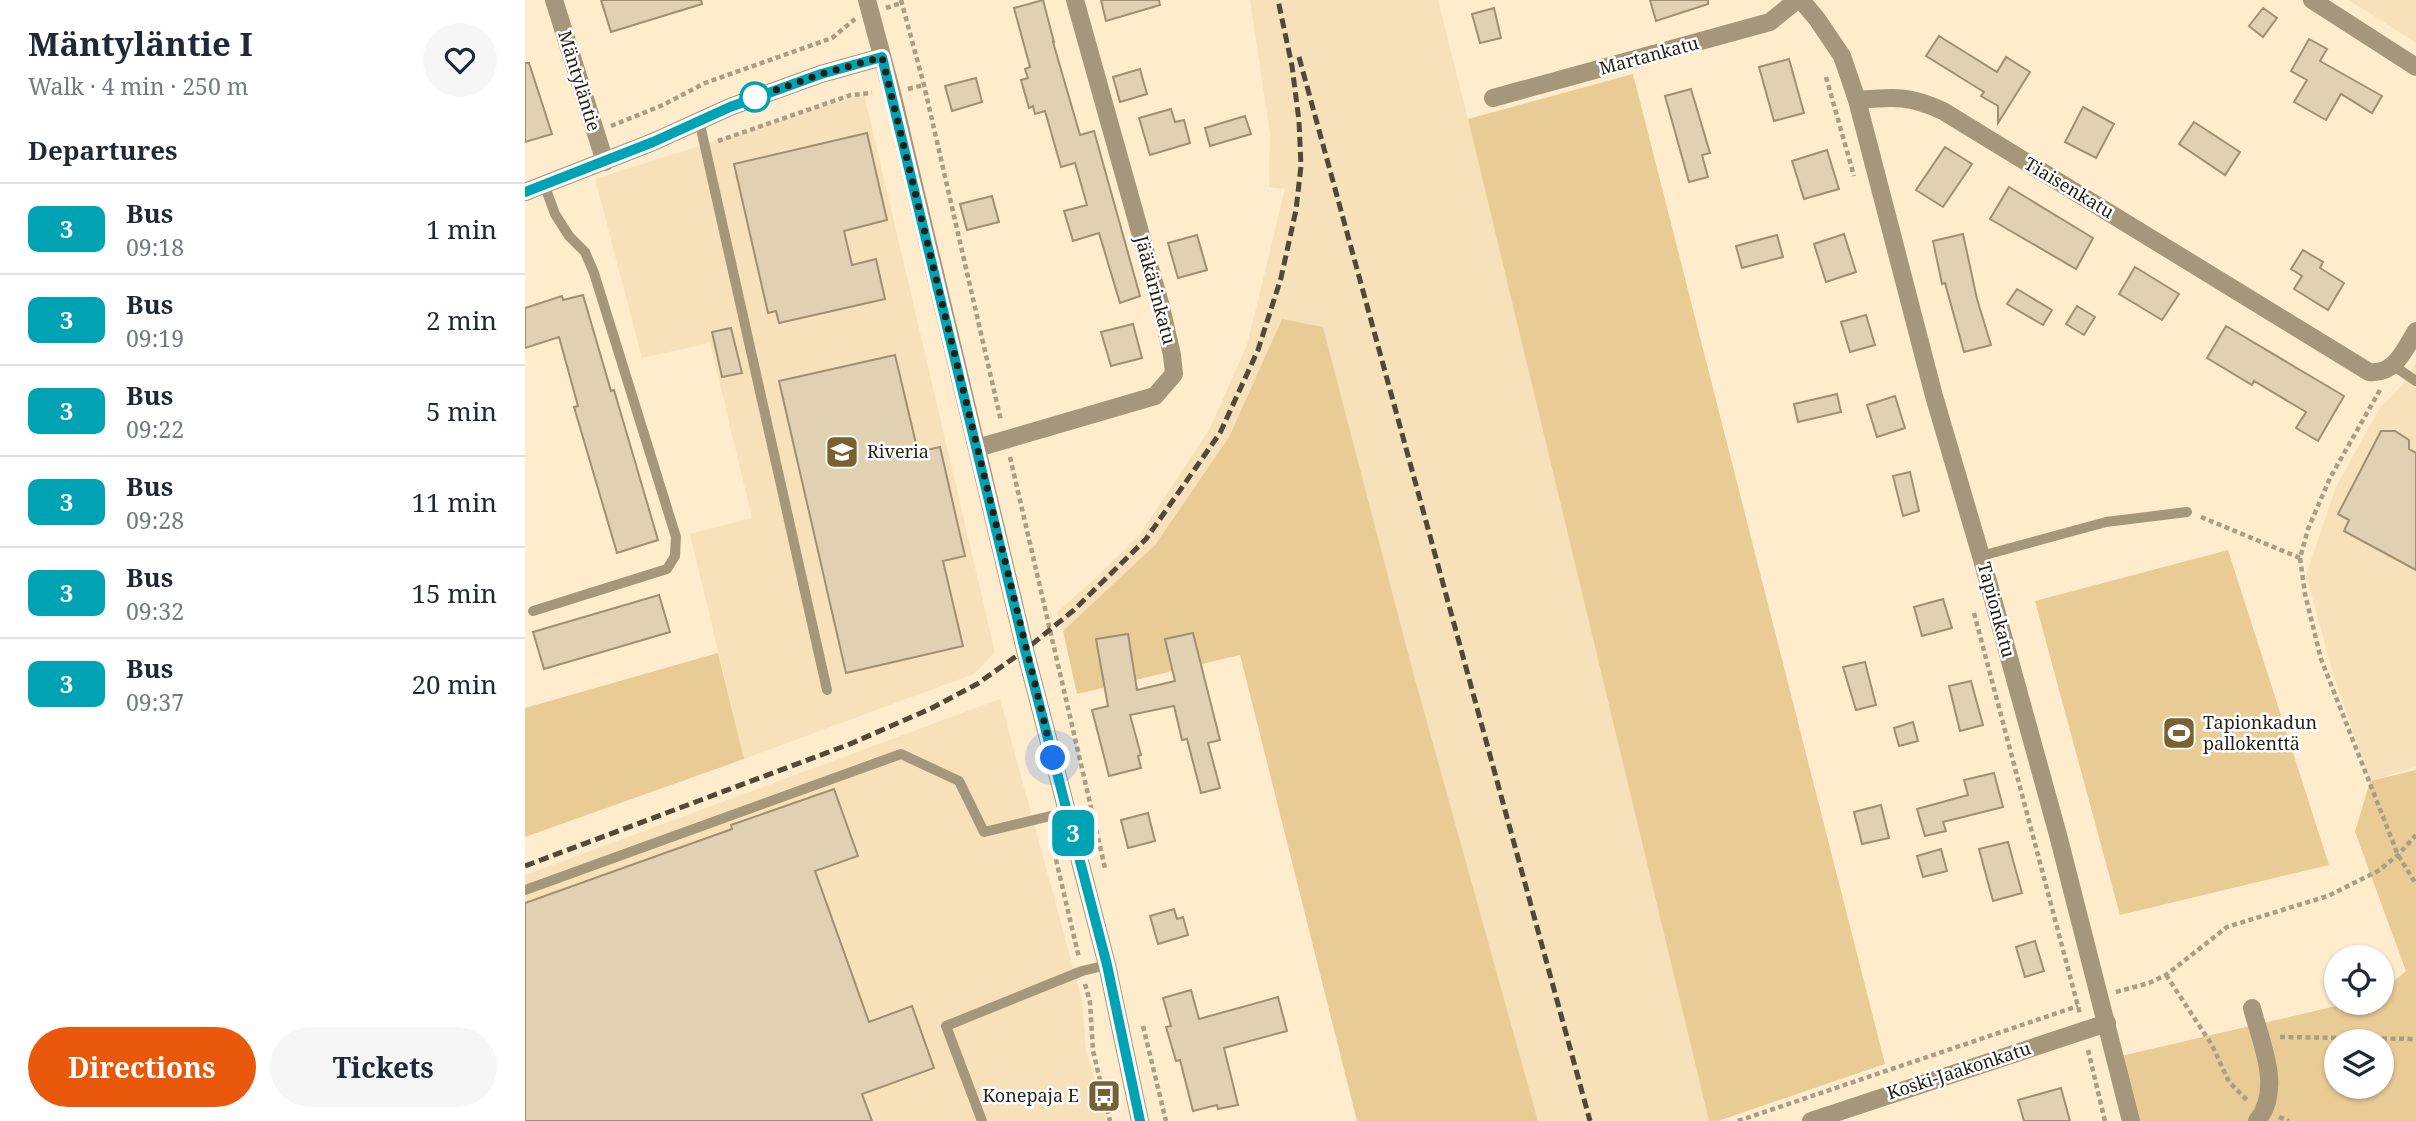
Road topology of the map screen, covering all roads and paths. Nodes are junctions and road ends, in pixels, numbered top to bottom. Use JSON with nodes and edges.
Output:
{"nodes":[{"id":1,"x":554,"y":0,"type":"edge"},
{"id":2,"x":1075,"y":0,"type":"edge"},
{"id":3,"x":1799,"y":0,"type":"edge"},
{"id":4,"x":2312,"y":0,"type":"edge"},
{"id":5,"x":902,"y":2,"type":"edge"},
{"id":6,"x":869,"y":6,"type":"edge"},
{"id":7,"x":882,"y":57,"type":"junction"},
{"id":8,"x":2416,"y":66,"type":"edge"},
{"id":9,"x":1824,"y":72,"type":"dead end"},
{"id":10,"x":1493,"y":98,"type":"dead end"},
{"id":11,"x":1857,"y":100,"type":"junction"},
{"id":12,"x":699,"y":120,"type":"junction"},
{"id":13,"x":596,"y":134,"type":"junction"},
{"id":14,"x":605,"y":162,"type":"junction"},
{"id":15,"x":544,"y":184,"type":"junction"},
{"id":16,"x":1857,"y":189,"type":"dead end"},
{"id":17,"x":525,"y":192,"type":"edge"},
{"id":18,"x":2416,"y":331,"type":"edge"},
{"id":19,"x":2394,"y":366,"type":"junction"},
{"id":20,"x":2416,"y":381,"type":"edge"},
{"id":21,"x":2381,"y":390,"type":"dead end"},
{"id":22,"x":1006,"y":440,"type":"junction"},
{"id":23,"x":977,"y":448,"type":"junction"},
{"id":24,"x":2187,"y":512,"type":"joint"},
{"id":25,"x":1981,"y":556,"type":"junction"},
{"id":26,"x":2300,"y":558,"type":"junction"},
{"id":27,"x":1972,"y":608,"type":"dead end"},
{"id":28,"x":533,"y":611,"type":"dead end"},
{"id":29,"x":827,"y":690,"type":"dead end"},
{"id":30,"x":1067,"y":812,"type":"junction"},
{"id":31,"x":2416,"y":835,"type":"edge"},
{"id":32,"x":2398,"y":855,"type":"junction"},
{"id":33,"x":1108,"y":881,"type":"dead end"},
{"id":34,"x":2416,"y":884,"type":"edge"},
{"id":35,"x":525,"y":890,"type":"edge"},
{"id":36,"x":1107,"y":965,"type":"junction"},
{"id":37,"x":2166,"y":975,"type":"junction"},
{"id":38,"x":2100,"y":999,"type":"junction"},
{"id":39,"x":2078,"y":1006,"type":"junction"},
{"id":40,"x":2252,"y":1008,"type":"dead end"},
{"id":41,"x":1141,"y":1020,"type":"dead end"},
{"id":42,"x":2107,"y":1023,"type":"junction"},
{"id":43,"x":2084,"y":1031,"type":"junction"},
{"id":44,"x":2260,"y":1037,"type":"junction"},
{"id":45,"x":2416,"y":1039,"type":"edge"},
{"id":46,"x":2261,"y":1116,"type":"edge"},
{"id":47,"x":982,"y":1121,"type":"edge"},
{"id":48,"x":1140,"y":1121,"type":"edge"},
{"id":49,"x":1166,"y":1121,"type":"edge"},
{"id":50,"x":1738,"y":1121,"type":"edge"},
{"id":51,"x":1811,"y":1121,"type":"edge"},
{"id":52,"x":2105,"y":1121,"type":"edge"},
{"id":53,"x":2131,"y":1121,"type":"edge"},
{"id":54,"x":2289,"y":1121,"type":"edge"}],
"edges":[{"from":1,"to":13,"type":"street","name":"Mäntyläntie"},
{"from":2,"to":22,"type":"street","name":"Jääkärinkatu"},
{"from":3,"to":10,"type":"street","name":"Martankatu"},
{"from":3,"to":11,"type":"street"},
{"from":4,"to":8,"type":"street"},
{"from":5,"to":6,"type":"path"},
{"from":5,"to":22,"type":"path"},
{"from":6,"to":7,"type":"street"},
{"from":6,"to":13,"type":"path"},
{"from":7,"to":12,"type":"street"},
{"from":7,"to":23,"type":"street"},
{"from":9,"to":16,"type":"path"},
{"from":11,"to":19,"type":"street","name":"Tiaisenkatu"},
{"from":11,"to":25,"type":"street","name":"Tapionkatu"},
{"from":12,"to":14,"type":"street"},
{"from":12,"to":29,"type":"lane"},
{"from":13,"to":14,"type":"street","name":"Mäntyläntie"},
{"from":14,"to":15,"type":"street"},
{"from":15,"to":17,"type":"street"},
{"from":15,"to":28,"type":"lane"},
{"from":18,"to":19,"type":"street"},
{"from":19,"to":20,"type":"lane"},
{"from":21,"to":26,"type":"path"},
{"from":22,"to":23,"type":"street","name":"Jääkärinkatu"},
{"from":22,"to":33,"type":"path"},
{"from":23,"to":30,"type":"street"},
{"from":24,"to":25,"type":"lane"},
{"from":24,"to":26,"type":"path"},
{"from":25,"to":38,"type":"street","name":"Tapionkatu"},
{"from":26,"to":32,"type":"path"},
{"from":27,"to":39,"type":"path"},
{"from":30,"to":35,"type":"lane"},
{"from":30,"to":36,"type":"street"},
{"from":31,"to":32,"type":"path"},
{"from":32,"to":34,"type":"path"},
{"from":32,"to":37,"type":"path"},
{"from":36,"to":47,"type":"lane"},
{"from":36,"to":48,"type":"street"},
{"from":37,"to":38,"type":"path"},
{"from":37,"to":46,"type":"path"},
{"from":38,"to":39,"type":"path"},
{"from":38,"to":42,"type":"street","name":"Tapionkatu"},
{"from":39,"to":43,"type":"path"},
{"from":39,"to":50,"type":"path"},
{"from":40,"to":44,"type":"street"},
{"from":41,"to":49,"type":"path"},
{"from":42,"to":43,"type":"street","name":"Koski-Jaakonkatu"},
{"from":42,"to":53,"type":"street","name":"Tapionkatu"},
{"from":43,"to":51,"type":"street","name":"Koski-Jaakonkatu"},
{"from":43,"to":52,"type":"path"},
{"from":44,"to":45,"type":"path"},
{"from":44,"to":46,"type":"street"},
{"from":46,"to":54,"type":"path"}]}
